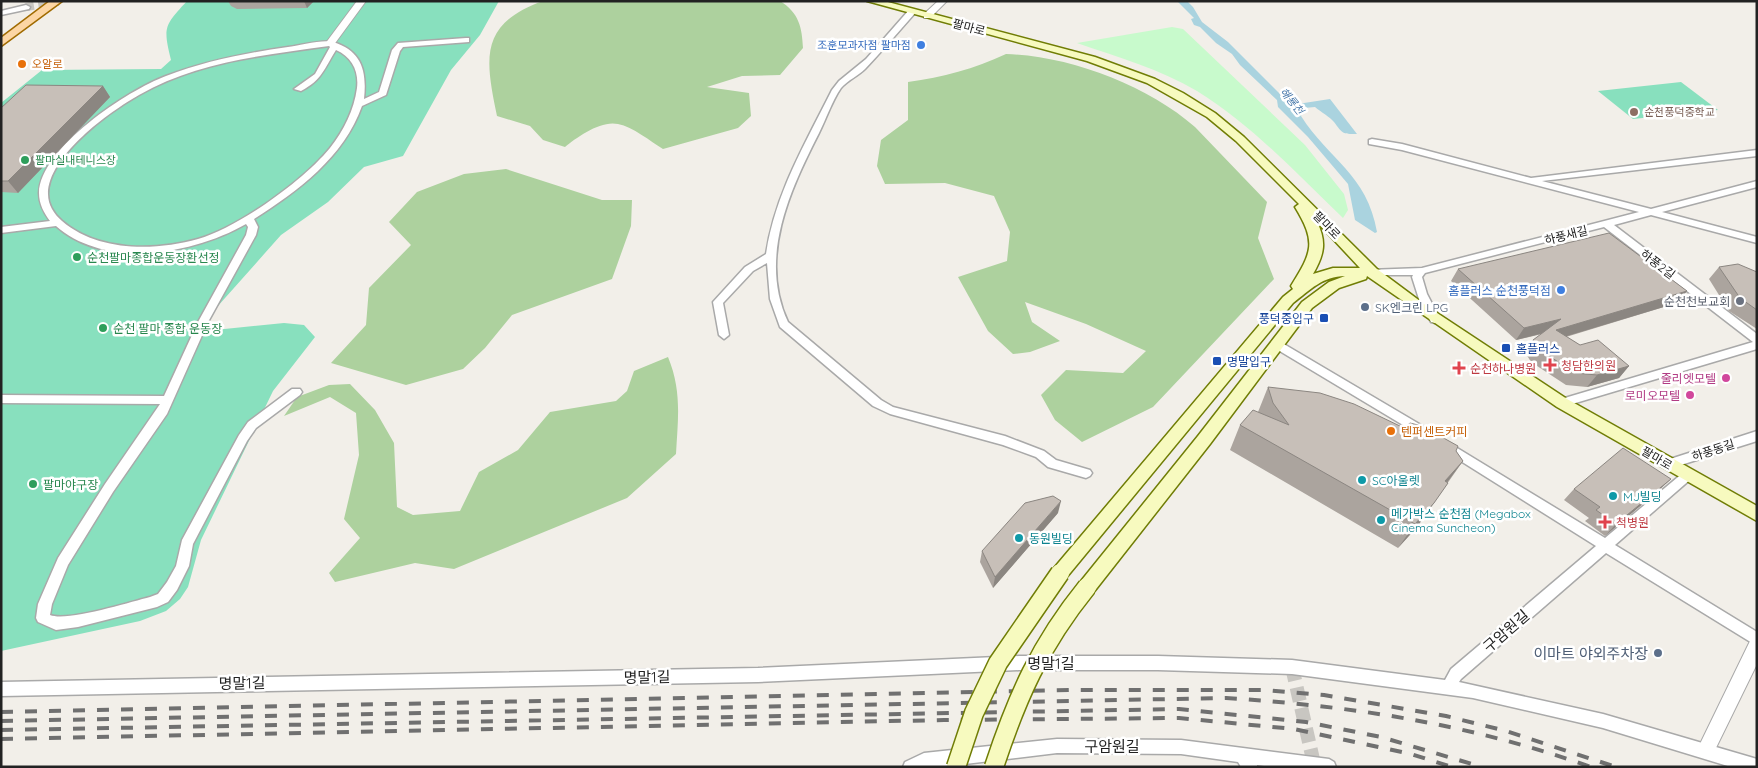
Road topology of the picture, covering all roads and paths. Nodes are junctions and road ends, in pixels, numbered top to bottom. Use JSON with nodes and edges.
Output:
{"nodes":[{"id":1,"x":44,"y":1,"type":"tunnel mouth"},
{"id":2,"x":57,"y":1,"type":"edge"},
{"id":3,"x":362,"y":1,"type":"edge"},
{"id":4,"x":872,"y":1,"type":"edge"},
{"id":5,"x":943,"y":1,"type":"edge"},
{"id":6,"x":26,"y":7,"type":"tunnel mouth"},
{"id":7,"x":912,"y":12,"type":"junction"},
{"id":8,"x":1,"y":13,"type":"edge"},
{"id":9,"x":927,"y":16,"type":"junction"},
{"id":10,"x":1,"y":34,"type":"edge"},
{"id":11,"x":466,"y":40,"type":"dead end"},
{"id":12,"x":1,"y":43,"type":"edge"},
{"id":13,"x":332,"y":45,"type":"junction"},
{"id":14,"x":298,"y":89,"type":"dead end"},
{"id":15,"x":357,"y":105,"type":"junction"},
{"id":16,"x":1372,"y":142,"type":"dead end"},
{"id":17,"x":1757,"y":154,"type":"edge"},
{"id":18,"x":1528,"y":180,"type":"junction"},
{"id":19,"x":1285,"y":182,"type":"junction"},
{"id":20,"x":1757,"y":184,"type":"edge"},
{"id":21,"x":1650,"y":212,"type":"junction"},
{"id":22,"x":248,"y":218,"type":"junction"},
{"id":23,"x":58,"y":224,"type":"junction"},
{"id":24,"x":1606,"y":224,"type":"junction"},
{"id":25,"x":1,"y":230,"type":"edge"},
{"id":26,"x":1757,"y":240,"type":"edge"},
{"id":27,"x":771,"y":256,"type":"junction"},
{"id":28,"x":1422,"y":270,"type":"junction"},
{"id":29,"x":1372,"y":272,"type":"junction"},
{"id":30,"x":1288,"y":300,"type":"junction"},
{"id":31,"x":1435,"y":319,"type":"junction"},
{"id":32,"x":724,"y":335,"type":"dead end"},
{"id":33,"x":1757,"y":340,"type":"edge"},
{"id":34,"x":1277,"y":344,"type":"junction"},
{"id":35,"x":1757,"y":345,"type":"edge"},
{"id":36,"x":296,"y":392,"type":"dead end"},
{"id":37,"x":1,"y":399,"type":"edge"},
{"id":38,"x":167,"y":400,"type":"junction"},
{"id":39,"x":1562,"y":403,"type":"junction"},
{"id":40,"x":1757,"y":436,"type":"edge"},
{"id":41,"x":1668,"y":464,"type":"junction"},
{"id":42,"x":1086,"y":474,"type":"dead end"},
{"id":43,"x":1688,"y":475,"type":"junction"},
{"id":44,"x":1757,"y":514,"type":"edge"},
{"id":45,"x":1606,"y":545,"type":"junction"},
{"id":46,"x":1757,"y":640,"type":"edge"},
{"id":47,"x":1757,"y":645,"type":"edge"},
{"id":48,"x":1449,"y":687,"type":"junction"},
{"id":49,"x":1,"y":689,"type":"edge"},
{"id":50,"x":1706,"y":750,"type":"junction"},
{"id":51,"x":1242,"y":754,"type":"junction"},
{"id":52,"x":910,"y":767,"type":"edge"},
{"id":53,"x":956,"y":767,"type":"edge"},
{"id":54,"x":994,"y":767,"type":"edge"},
{"id":55,"x":1250,"y":767,"type":"edge"},
{"id":56,"x":1329,"y":767,"type":"edge"},
{"id":57,"x":1757,"y":767,"type":"edge"}],
"edges":[{"from":1,"to":10,"type":"main road"},
{"from":2,"to":12,"type":"main road"},
{"from":3,"to":13,"type":"street"},
{"from":4,"to":7,"type":"main road","name":"팔마로"},
{"from":5,"to":9,"type":"street"},
{"from":6,"to":8,"type":"street"},
{"from":7,"to":9,"type":"main road","name":"팔마로"},
{"from":7,"to":27,"type":"street"},
{"from":9,"to":19,"type":"main road","name":"팔마로"},
{"from":11,"to":15,"type":"street"},
{"from":13,"to":14,"type":"street"},
{"from":13,"to":15,"type":"street"},
{"from":13,"to":23,"type":"street"},
{"from":15,"to":22,"type":"street"},
{"from":16,"to":18,"type":"street"},
{"from":17,"to":18,"type":"street"},
{"from":18,"to":21,"type":"street"},
{"from":19,"to":29,"type":"main road","name":"팔마로"},
{"from":19,"to":30,"type":"main road"},
{"from":20,"to":21,"type":"street","name":"하풍새길"},
{"from":21,"to":24,"type":"street","name":"하풍새길"},
{"from":21,"to":26,"type":"street"},
{"from":22,"to":23,"type":"street"},
{"from":22,"to":38,"type":"street"},
{"from":23,"to":25,"type":"street"},
{"from":24,"to":28,"type":"street","name":"하풍새길"},
{"from":24,"to":33,"type":"street","name":"하풍2길"},
{"from":27,"to":32,"type":"street"},
{"from":27,"to":42,"type":"street"},
{"from":28,"to":29,"type":"street","name":"하풍새길"},
{"from":28,"to":31,"type":"street"},
{"from":29,"to":30,"type":"main road"},
{"from":29,"to":31,"type":"main road","name":"팔마로"},
{"from":29,"to":34,"type":"main road"},
{"from":30,"to":53,"type":"main road","bridge":true},
{"from":31,"to":39,"type":"main road","name":"팔마로"},
{"from":34,"to":45,"type":"street"},
{"from":34,"to":54,"type":"main road","bridge":true},
{"from":35,"to":39,"type":"street"},
{"from":36,"to":38,"type":"street"},
{"from":37,"to":38,"type":"street"},
{"from":39,"to":41,"type":"main road","name":"팔마로"},
{"from":40,"to":41,"type":"street","name":"하풍동길"},
{"from":41,"to":43,"type":"main road","name":"팔마로"},
{"from":43,"to":44,"type":"main road","name":"팔마로"},
{"from":43,"to":45,"type":"street","name":"구암원길"},
{"from":45,"to":46,"type":"street"},
{"from":45,"to":48,"type":"street","name":"구암원길"},
{"from":47,"to":50,"type":"street"},
{"from":48,"to":49,"type":"street","name":"명말1길"},
{"from":48,"to":50,"type":"street"},
{"from":50,"to":57,"type":"street"},
{"from":51,"to":52,"type":"street","name":"구암원길"},
{"from":51,"to":55,"type":"street"},
{"from":51,"to":56,"type":"street","name":"구암원길"}]}
